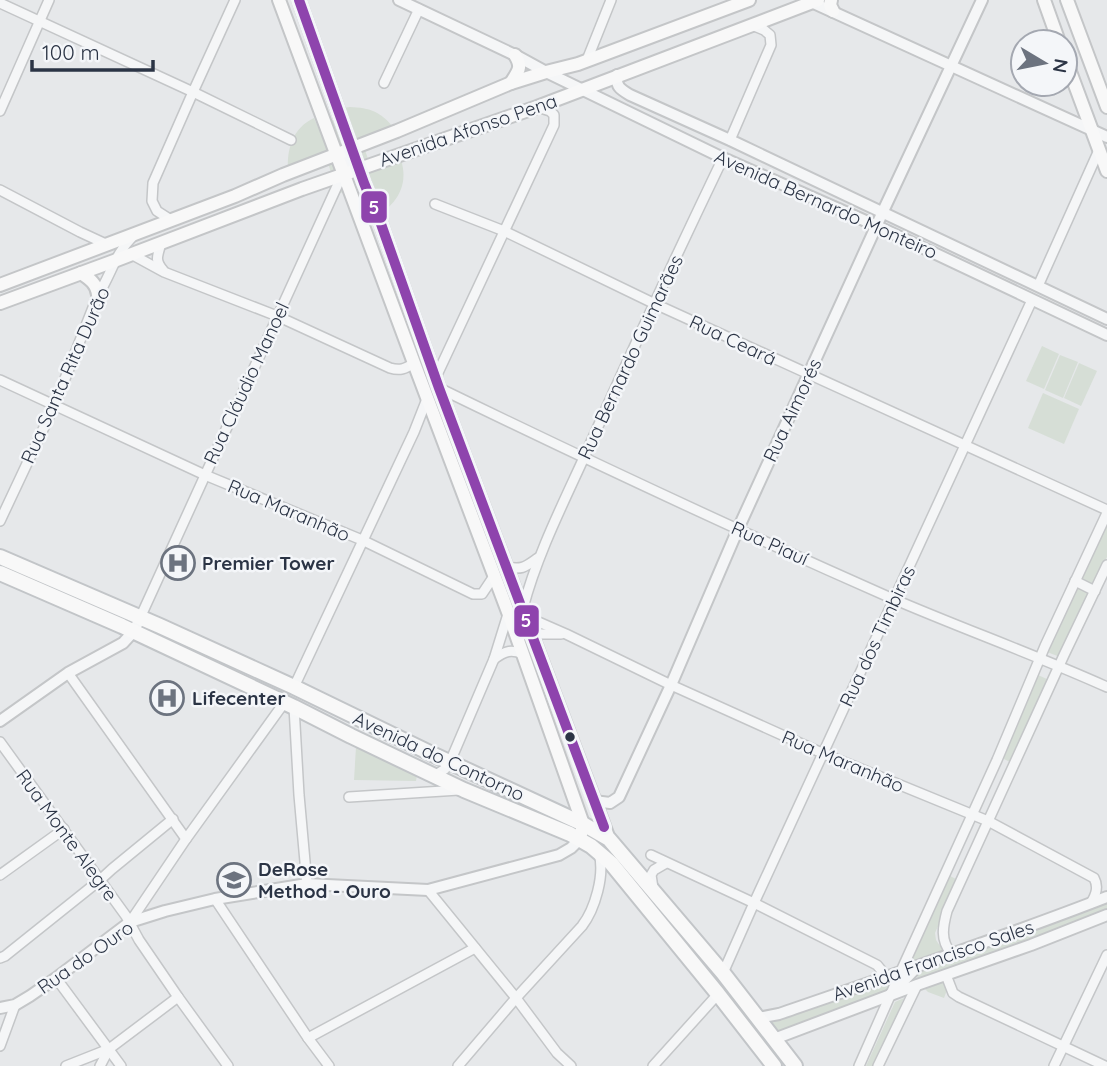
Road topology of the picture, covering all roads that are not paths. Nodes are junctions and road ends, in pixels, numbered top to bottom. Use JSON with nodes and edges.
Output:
{"nodes":[{"id":1,"x":48,"y":0,"type":"edge"},
{"id":2,"x":235,"y":0,"type":"edge"},
{"id":3,"x":279,"y":0,"type":"edge"},
{"id":4,"x":299,"y":0,"type":"edge"},
{"id":5,"x":399,"y":0,"type":"edge"},
{"id":6,"x":611,"y":0,"type":"edge"},
{"id":7,"x":749,"y":0,"type":"edge"},
{"id":8,"x":982,"y":0,"type":"edge"},
{"id":9,"x":1044,"y":0,"type":"edge"},
{"id":10,"x":1067,"y":0,"type":"edge"},
{"id":11,"x":812,"y":1,"type":"edge"},
{"id":12,"x":0,"y":3,"type":"edge"},
{"id":13,"x":421,"y":5,"type":"edge"},
{"id":14,"x":832,"y":6,"type":"edge"},
{"id":15,"x":39,"y":22,"type":"junction"},
{"id":16,"x":752,"y":25,"type":"junction"},
{"id":17,"x":1054,"y":28,"type":"edge"},
{"id":18,"x":515,"y":54,"type":"junction"},
{"id":19,"x":587,"y":61,"type":"junction"},
{"id":20,"x":951,"y":66,"type":"junction"},
{"id":21,"x":546,"y":72,"type":"junction"},
{"id":22,"x":617,"y":75,"type":"junction"},
{"id":23,"x":384,"y":83,"type":"dead end"},
{"id":24,"x":511,"y":83,"type":"junction"},
{"id":25,"x":584,"y":89,"type":"junction"},
{"id":26,"x":192,"y":92,"type":"junction"},
{"id":27,"x":629,"y":95,"type":"junction"},
{"id":28,"x":1076,"y":98,"type":"edge"},
{"id":29,"x":537,"y":107,"type":"junction"},
{"id":30,"x":1107,"y":107,"type":"edge"},
{"id":31,"x":623,"y":109,"type":"junction"},
{"id":32,"x":0,"y":111,"type":"edge"},
{"id":33,"x":1081,"y":118,"type":"junction"},
{"id":34,"x":1091,"y":130,"type":"junction"},
{"id":35,"x":1107,"y":136,"type":"edge"},
{"id":36,"x":291,"y":140,"type":"dead end"},
{"id":37,"x":730,"y":140,"type":"junction"},
{"id":38,"x":352,"y":148,"type":"junction"},
{"id":39,"x":1103,"y":148,"type":"edge"},
{"id":40,"x":336,"y":155,"type":"junction"},
{"id":41,"x":723,"y":158,"type":"junction"},
{"id":42,"x":359,"y":168,"type":"junction"},
{"id":43,"x":1090,"y":168,"type":"junction"},
{"id":44,"x":1106,"y":168,"type":"edge"},
{"id":45,"x":343,"y":173,"type":"junction"},
{"id":46,"x":0,"y":190,"type":"edge"},
{"id":47,"x":435,"y":205,"type":"dead end"},
{"id":48,"x":882,"y":212,"type":"junction"},
{"id":49,"x":171,"y":220,"type":"junction"},
{"id":50,"x":877,"y":226,"type":"junction"},
{"id":51,"x":504,"y":231,"type":"junction"},
{"id":52,"x":136,"y":233,"type":"junction"},
{"id":53,"x":161,"y":243,"type":"junction"},
{"id":54,"x":108,"y":245,"type":"junction"},
{"id":55,"x":131,"y":254,"type":"junction"},
{"id":56,"x":114,"y":261,"type":"junction"},
{"id":57,"x":164,"y":272,"type":"junction"},
{"id":58,"x":81,"y":273,"type":"junction"},
{"id":59,"x":0,"y":285,"type":"edge"},
{"id":60,"x":1038,"y":286,"type":"junction"},
{"id":61,"x":98,"y":295,"type":"junction"},
{"id":62,"x":1032,"y":300,"type":"junction"},
{"id":63,"x":0,"y":303,"type":"edge"},
{"id":64,"x":653,"y":303,"type":"junction"},
{"id":65,"x":277,"y":316,"type":"junction"},
{"id":66,"x":1107,"y":318,"type":"edge"},
{"id":67,"x":1107,"y":335,"type":"edge"},
{"id":68,"x":414,"y":363,"type":"junction"},
{"id":69,"x":808,"y":375,"type":"junction"},
{"id":70,"x":0,"y":380,"type":"edge"},
{"id":71,"x":437,"y":383,"type":"junction"},
{"id":72,"x":428,"y":399,"type":"junction"},
{"id":73,"x":55,"y":404,"type":"junction"},
{"id":74,"x":438,"y":428,"type":"junction"},
{"id":75,"x":414,"y":432,"type":"junction"},
{"id":76,"x":964,"y":446,"type":"junction"},
{"id":77,"x":583,"y":458,"type":"junction"},
{"id":78,"x":205,"y":475,"type":"junction"},
{"id":79,"x":1107,"y":512,"type":"edge"},
{"id":80,"x":0,"y":521,"type":"edge"},
{"id":81,"x":738,"y":529,"type":"junction"},
{"id":82,"x":362,"y":540,"type":"junction"},
{"id":83,"x":0,"y":556,"type":"edge"},
{"id":84,"x":540,"y":557,"type":"junction"},
{"id":85,"x":1107,"y":565,"type":"edge"},
{"id":86,"x":506,"y":567,"type":"junction"},
{"id":87,"x":0,"y":573,"type":"edge"},
{"id":88,"x":494,"y":576,"type":"junction"},
{"id":89,"x":1075,"y":581,"type":"junction"},
{"id":90,"x":515,"y":589,"type":"junction"},
{"id":91,"x":1095,"y":591,"type":"junction"},
{"id":92,"x":894,"y":599,"type":"junction"},
{"id":93,"x":524,"y":611,"type":"junction"},
{"id":94,"x":508,"y":612,"type":"junction"},
{"id":95,"x":137,"y":625,"type":"junction"},
{"id":96,"x":533,"y":634,"type":"junction"},
{"id":97,"x":566,"y":634,"type":"junction"},
{"id":98,"x":523,"y":654,"type":"junction"},
{"id":99,"x":1040,"y":658,"type":"junction"},
{"id":100,"x":495,"y":659,"type":"junction"},
{"id":101,"x":1059,"y":666,"type":"junction"},
{"id":102,"x":68,"y":673,"type":"junction"},
{"id":103,"x":671,"y":685,"type":"junction"},
{"id":104,"x":294,"y":687,"type":"junction"},
{"id":105,"x":1107,"y":687,"type":"edge"},
{"id":106,"x":289,"y":705,"type":"junction"},
{"id":107,"x":0,"y":720,"type":"edge"},
{"id":108,"x":0,"y":742,"type":"edge"},
{"id":109,"x":822,"y":754,"type":"junction"},
{"id":110,"x":997,"y":760,"type":"junction"},
{"id":111,"x":450,"y":762,"type":"junction"},
{"id":112,"x":1013,"y":767,"type":"junction"},
{"id":113,"x":434,"y":776,"type":"junction"},
{"id":114,"x":464,"y":790,"type":"junction"},
{"id":115,"x":349,"y":797,"type":"dead end"},
{"id":116,"x":594,"y":801,"type":"junction"},
{"id":117,"x":973,"y":814,"type":"junction"},
{"id":118,"x":173,"y":820,"type":"junction"},
{"id":119,"x":988,"y":821,"type":"junction"},
{"id":120,"x":64,"y":829,"type":"junction"},
{"id":121,"x":581,"y":832,"type":"junction"},
{"id":122,"x":186,"y":839,"type":"junction"},
{"id":123,"x":609,"y":839,"type":"junction"},
{"id":124,"x":599,"y":852,"type":"junction"},
{"id":125,"x":651,"y":855,"type":"dead end"},
{"id":126,"x":666,"y":863,"type":"junction"},
{"id":127,"x":614,"y":868,"type":"junction"},
{"id":128,"x":946,"y":871,"type":"junction"},
{"id":129,"x":0,"y":875,"type":"edge"},
{"id":130,"x":962,"y":879,"type":"junction"},
{"id":131,"x":100,"y":880,"type":"junction"},
{"id":132,"x":599,"y":880,"type":"junction"},
{"id":133,"x":307,"y":884,"type":"junction"},
{"id":134,"x":653,"y":889,"type":"junction"},
{"id":135,"x":428,"y":890,"type":"junction"},
{"id":136,"x":1107,"y":897,"type":"edge"},
{"id":137,"x":215,"y":899,"type":"junction"},
{"id":138,"x":754,"y":903,"type":"junction"},
{"id":139,"x":1091,"y":903,"type":"junction"},
{"id":140,"x":1105,"y":918,"type":"edge"},
{"id":141,"x":130,"y":922,"type":"junction"},
{"id":142,"x":1009,"y":935,"type":"junction"},
{"id":143,"x":475,"y":948,"type":"junction"},
{"id":144,"x":1014,"y":951,"type":"junction"},
{"id":145,"x":951,"y":953,"type":"junction"},
{"id":146,"x":1107,"y":955,"type":"edge"},
{"id":147,"x":0,"y":958,"type":"edge"},
{"id":148,"x":923,"y":963,"type":"junction"},
{"id":149,"x":901,"y":971,"type":"junction"},
{"id":150,"x":1103,"y":972,"type":"edge"},
{"id":151,"x":723,"y":973,"type":"junction"},
{"id":152,"x":946,"y":975,"type":"junction"},
{"id":153,"x":56,"y":978,"type":"junction"},
{"id":154,"x":880,"y":979,"type":"junction"},
{"id":155,"x":917,"y":985,"type":"junction"},
{"id":156,"x":890,"y":996,"type":"junction"},
{"id":157,"x":178,"y":997,"type":"junction"},
{"id":158,"x":516,"y":998,"type":"junction"},
{"id":159,"x":721,"y":998,"type":"junction"},
{"id":160,"x":15,"y":1005,"type":"junction"},
{"id":161,"x":0,"y":1008,"type":"edge"},
{"id":162,"x":758,"y":1018,"type":"junction"},
{"id":163,"x":308,"y":1038,"type":"junction"},
{"id":164,"x":774,"y":1039,"type":"junction"},
{"id":165,"x":0,"y":1046,"type":"edge"},
{"id":166,"x":1062,"y":1046,"type":"junction"},
{"id":167,"x":109,"y":1049,"type":"junction"},
{"id":168,"x":771,"y":1065,"type":"edge"},
{"id":169,"x":66,"y":1066,"type":"edge"},
{"id":170,"x":100,"y":1066,"type":"edge"},
{"id":171,"x":121,"y":1066,"type":"edge"},
{"id":172,"x":228,"y":1066,"type":"edge"},
{"id":173,"x":329,"y":1066,"type":"edge"},
{"id":174,"x":457,"y":1066,"type":"edge"},
{"id":175,"x":571,"y":1066,"type":"edge"},
{"id":176,"x":653,"y":1066,"type":"edge"},
{"id":177,"x":795,"y":1066,"type":"edge"},
{"id":178,"x":859,"y":1066,"type":"edge"},
{"id":179,"x":878,"y":1066,"type":"edge"},
{"id":180,"x":1054,"y":1066,"type":"edge"},
{"id":181,"x":1105,"y":1066,"type":"edge"}],
"edges":[{"from":1,"to":15,"type":"street"},
{"from":2,"to":26,"type":"street"},
{"from":3,"to":40,"type":"main road"},
{"from":4,"to":38,"type":"main road"},
{"from":5,"to":13,"type":"street","name":"Avenida Bernardo Monteiro"},
{"from":6,"to":19,"type":"street"},
{"from":7,"to":19,"type":"main road","name":"Avenida Afonso Pena"},
{"from":8,"to":20,"type":"street","name":"Rua Aimorés"},
{"from":9,"to":17,"type":"main road"},
{"from":10,"to":30,"type":"main road"},
{"from":11,"to":14,"type":"street"},
{"from":11,"to":16,"type":"main road","name":"Avenida Afonso Pena"},
{"from":12,"to":15,"type":"street"},
{"from":13,"to":18,"type":"street","name":"Avenida Bernardo Monteiro"},
{"from":13,"to":23,"type":"street"},
{"from":14,"to":20,"type":"street"},
{"from":15,"to":26,"type":"street"},
{"from":15,"to":32,"type":"street"},
{"from":16,"to":22,"type":"main road","name":"Avenida Afonso Pena"},
{"from":16,"to":37,"type":"street"},
{"from":18,"to":21,"type":"street","name":"Avenida Bernardo Monteiro"},
{"from":18,"to":24,"type":"main road"},
{"from":19,"to":21,"type":"main road","name":"Avenida Afonso Pena"},
{"from":20,"to":33,"type":"street"},
{"from":20,"to":48,"type":"street","name":"Rua Aimorés"},
{"from":21,"to":24,"type":"main road","name":"Avenida Afonso Pena"},
{"from":21,"to":25,"type":"street","name":"Avenida Bernardo Monteiro"},
{"from":22,"to":25,"type":"main road","name":"Avenida Afonso Pena"},
{"from":22,"to":27,"type":"street"},
{"from":24,"to":38,"type":"main road","name":"Avenida Afonso Pena"},
{"from":25,"to":29,"type":"main road","name":"Avenida Afonso Pena"},
{"from":25,"to":31,"type":"street","name":"Avenida Bernardo Monteiro"},
{"from":26,"to":36,"type":"street"},
{"from":26,"to":49,"type":"street"},
{"from":27,"to":31,"type":"street"},
{"from":27,"to":37,"type":"street","name":"Avenida Bernardo Monteiro"},
{"from":28,"to":33,"type":"main road"},
{"from":29,"to":42,"type":"main road","name":"Avenida Afonso Pena"},
{"from":29,"to":51,"type":"street"},
{"from":31,"to":41,"type":"street","name":"Avenida Bernardo Monteiro"},
{"from":33,"to":34,"type":"main road"},
{"from":34,"to":35,"type":"street"},
{"from":34,"to":39,"type":"main road"},
{"from":37,"to":48,"type":"street","name":"Avenida Bernardo Monteiro"},
{"from":38,"to":40,"type":"main road","name":"Avenida Afonso Pena"},
{"from":38,"to":42,"type":"main road"},
{"from":38,"to":45,"type":"street","name":"Rua Cláudio Manoel"},
{"from":39,"to":43,"type":"street"},
{"from":39,"to":44,"type":"main road"},
{"from":40,"to":45,"type":"main road"},
{"from":40,"to":49,"type":"main road","name":"Avenida Afonso Pena"},
{"from":41,"to":50,"type":"street","name":"Avenida Bernardo Monteiro"},
{"from":41,"to":64,"type":"street","name":"Rua Bernardo Guimarães"},
{"from":42,"to":45,"type":"main road","name":"Avenida Afonso Pena"},
{"from":42,"to":71,"type":"main road"},
{"from":43,"to":44,"type":"main road"},
{"from":43,"to":60,"type":"street"},
{"from":45,"to":53,"type":"main road","name":"Avenida Afonso Pena"},
{"from":45,"to":65,"type":"street","name":"Rua Cláudio Manoel"},
{"from":45,"to":68,"type":"main road"},
{"from":46,"to":54,"type":"street"},
{"from":47,"to":51,"type":"street","name":"Rua Ceará"},
{"from":48,"to":50,"type":"street","name":"Rua Aimorés"},
{"from":48,"to":60,"type":"street","name":"Avenida Bernardo Monteiro"},
{"from":49,"to":52,"type":"main road","name":"Avenida Afonso Pena"},
{"from":50,"to":62,"type":"street","name":"Avenida Bernardo Monteiro"},
{"from":50,"to":69,"type":"street","name":"Rua Aimorés"},
{"from":51,"to":64,"type":"street","name":"Rua Ceará"},
{"from":51,"to":71,"type":"street"},
{"from":52,"to":54,"type":"main road","name":"Avenida Afonso Pena"},
{"from":52,"to":56,"type":"street","name":"Rua Santa Rita Durão"},
{"from":53,"to":55,"type":"main road","name":"Avenida Afonso Pena"},
{"from":53,"to":57,"type":"street"},
{"from":54,"to":59,"type":"main road","name":"Avenida Afonso Pena"},
{"from":55,"to":56,"type":"main road","name":"Avenida Afonso Pena"},
{"from":55,"to":57,"type":"street"},
{"from":56,"to":58,"type":"main road","name":"Avenida Afonso Pena"},
{"from":56,"to":61,"type":"street","name":"Rua Santa Rita Durão"},
{"from":57,"to":65,"type":"street"},
{"from":58,"to":61,"type":"main road"},
{"from":58,"to":63,"type":"main road","name":"Avenida Afonso Pena"},
{"from":60,"to":66,"type":"street","name":"Avenida Bernardo Monteiro"},
{"from":61,"to":73,"type":"street","name":"Rua Santa Rita Durão"},
{"from":62,"to":67,"type":"street","name":"Avenida Bernardo Monteiro"},
{"from":62,"to":76,"type":"street","name":"Rua dos Timbiras"},
{"from":64,"to":69,"type":"street","name":"Rua Ceará"},
{"from":64,"to":77,"type":"street","name":"Rua Bernardo Guimarães"},
{"from":65,"to":68,"type":"street"},
{"from":65,"to":78,"type":"street","name":"Rua Cláudio Manoel"},
{"from":68,"to":72,"type":"main road"},
{"from":69,"to":76,"type":"street","name":"Rua Ceará"},
{"from":69,"to":81,"type":"street","name":"Rua Aimorés"},
{"from":70,"to":73,"type":"street","name":"Rua Maranhão"},
{"from":71,"to":77,"type":"street","name":"Rua Piauí"},
{"from":71,"to":86,"type":"main road"},
{"from":72,"to":74,"type":"main road"},
{"from":72,"to":75,"type":"street"},
{"from":73,"to":78,"type":"street","name":"Rua Maranhão"},
{"from":73,"to":80,"type":"street","name":"Rua Santa Rita Durão"},
{"from":74,"to":75,"type":"street"},
{"from":74,"to":88,"type":"main road"},
{"from":75,"to":82,"type":"street"},
{"from":76,"to":79,"type":"street","name":"Rua Ceará"},
{"from":76,"to":92,"type":"street","name":"Rua dos Timbiras"},
{"from":77,"to":81,"type":"street","name":"Rua Piauí"},
{"from":77,"to":84,"type":"street","name":"Rua Bernardo Guimarães"},
{"from":78,"to":82,"type":"street","name":"Rua Maranhão"},
{"from":78,"to":95,"type":"street","name":"Rua Cláudio Manoel"},
{"from":79,"to":89,"type":"street"},
{"from":81,"to":92,"type":"street","name":"Rua Piauí"},
{"from":81,"to":103,"type":"street","name":"Rua Aimorés"},
{"from":82,"to":88,"type":"street","name":"Rua Maranhão"},
{"from":82,"to":104,"type":"street"},
{"from":83,"to":95,"type":"main road","name":"Avenida do Contorno"},
{"from":84,"to":86,"type":"street"},
{"from":84,"to":93,"type":"street","name":"Rua Bernardo Guimarães"},
{"from":85,"to":91,"type":"street"},
{"from":86,"to":90,"type":"main road"},
{"from":87,"to":95,"type":"main road","name":"Avenida do Contorno"},
{"from":88,"to":94,"type":"main road"},
{"from":89,"to":91,"type":"street"},
{"from":89,"to":99,"type":"street"},
{"from":90,"to":93,"type":"main road"},
{"from":90,"to":94,"type":"main road"},
{"from":91,"to":101,"type":"street"},
{"from":92,"to":99,"type":"street","name":"Rua Piauí"},
{"from":92,"to":109,"type":"street","name":"Rua dos Timbiras"},
{"from":93,"to":96,"type":"main road"},
{"from":93,"to":97,"type":"street","name":"Rua Maranhão"},
{"from":94,"to":98,"type":"main road"},
{"from":94,"to":100,"type":"street"},
{"from":95,"to":102,"type":"street"},
{"from":95,"to":104,"type":"main road","name":"Avenida do Contorno"},
{"from":95,"to":106,"type":"main road","name":"Avenida do Contorno"},
{"from":96,"to":97,"type":"street","name":"Rua Maranhão"},
{"from":96,"to":98,"type":"main road"},
{"from":96,"to":116,"type":"main road"},
{"from":97,"to":103,"type":"street","name":"Rua Maranhão"},
{"from":98,"to":100,"type":"street"},
{"from":98,"to":121,"type":"main road"},
{"from":99,"to":101,"type":"street","name":"Rua Piauí"},
{"from":99,"to":110,"type":"street"},
{"from":100,"to":111,"type":"street"},
{"from":101,"to":105,"type":"street","name":"Rua Piauí"},
{"from":101,"to":112,"type":"street"},
{"from":102,"to":107,"type":"street"},
{"from":102,"to":118,"type":"street"},
{"from":103,"to":109,"type":"street","name":"Rua Maranhão"},
{"from":103,"to":116,"type":"street","name":"Rua Aimorés"},
{"from":104,"to":111,"type":"main road","name":"Avenida do Contorno"},
{"from":106,"to":113,"type":"main road","name":"Avenida do Contorno"},
{"from":106,"to":122,"type":"street"},
{"from":106,"to":133,"type":"street"},
{"from":108,"to":120,"type":"street","name":"Rua Monte Alegre"},
{"from":109,"to":117,"type":"street","name":"Rua Maranhão"},
{"from":109,"to":138,"type":"street","name":"Rua dos Timbiras"},
{"from":110,"to":112,"type":"street"},
{"from":110,"to":117,"type":"street"},
{"from":111,"to":113,"type":"street"},
{"from":111,"to":121,"type":"main road","name":"Avenida do Contorno"},
{"from":112,"to":119,"type":"street"},
{"from":113,"to":114,"type":"main road","name":"Avenida do Contorno"},
{"from":114,"to":115,"type":"street"},
{"from":114,"to":121,"type":"main road","name":"Avenida do Contorno"},
{"from":116,"to":123,"type":"main road"},
{"from":117,"to":119,"type":"street","name":"Rua Maranhão"},
{"from":117,"to":128,"type":"street"},
{"from":118,"to":122,"type":"street"},
{"from":118,"to":131,"type":"street"},
{"from":119,"to":130,"type":"street"},
{"from":119,"to":139,"type":"street","name":"Rua Maranhão"},
{"from":120,"to":129,"type":"street"},
{"from":120,"to":131,"type":"street","name":"Rua Monte Alegre"},
{"from":121,"to":123,"type":"main road","name":"Avenida do Contorno"},
{"from":121,"to":124,"type":"main road","name":"Avenida do Contorno"},
{"from":121,"to":135,"type":"street","name":"Rua do Ouro"},
{"from":122,"to":141,"type":"street"},
{"from":123,"to":134,"type":"main road","name":"Avenida do Contorno"},
{"from":124,"to":127,"type":"main road","name":"Avenida do Contorno"},
{"from":124,"to":132,"type":"street"},
{"from":125,"to":126,"type":"street"},
{"from":126,"to":134,"type":"street"},
{"from":126,"to":138,"type":"street"},
{"from":127,"to":132,"type":"street"},
{"from":127,"to":159,"type":"main road","name":"Avenida do Contorno"},
{"from":128,"to":130,"type":"street"},
{"from":128,"to":149,"type":"street"},
{"from":130,"to":145,"type":"street"},
{"from":131,"to":141,"type":"street","name":"Rua Monte Alegre"},
{"from":131,"to":147,"type":"street"},
{"from":132,"to":158,"type":"street"},
{"from":133,"to":135,"type":"street","name":"Rua do Ouro"},
{"from":133,"to":137,"type":"street","name":"Rua do Ouro"},
{"from":134,"to":151,"type":"main road","name":"Avenida do Contorno"},
{"from":135,"to":143,"type":"street"},
{"from":136,"to":139,"type":"street","name":"Avenida Francisco Sales"},
{"from":137,"to":141,"type":"street","name":"Rua do Ouro"},
{"from":137,"to":163,"type":"street"},
{"from":138,"to":151,"type":"street","name":"Rua dos Timbiras"},
{"from":138,"to":154,"type":"street"},
{"from":139,"to":142,"type":"street","name":"Avenida Francisco Sales"},
{"from":140,"to":144,"type":"street","name":"Avenida Francisco Sales"},
{"from":141,"to":153,"type":"street","name":"Rua do Ouro"},
{"from":141,"to":157,"type":"street","name":"Rua Monte Alegre"},
{"from":142,"to":144,"type":"street"},
{"from":142,"to":145,"type":"street","name":"Avenida Francisco Sales"},
{"from":143,"to":158,"type":"street"},
{"from":143,"to":163,"type":"street"},
{"from":144,"to":152,"type":"street","name":"Avenida Francisco Sales"},
{"from":145,"to":148,"type":"street","name":"Avenida Francisco Sales"},
{"from":146,"to":150,"type":"street"},
{"from":148,"to":149,"type":"street","name":"Avenida Francisco Sales"},
{"from":148,"to":156,"type":"street"},
{"from":149,"to":154,"type":"street","name":"Avenida Francisco Sales"},
{"from":149,"to":156,"type":"street"},
{"from":150,"to":166,"type":"street"},
{"from":151,"to":162,"type":"main road","name":"Avenida do Contorno"},
{"from":152,"to":155,"type":"street","name":"Avenida Francisco Sales"},
{"from":152,"to":166,"type":"street"},
{"from":153,"to":160,"type":"street","name":"Rua do Ouro"},
{"from":153,"to":167,"type":"street"},
{"from":154,"to":162,"type":"street","name":"Avenida Francisco Sales"},
{"from":155,"to":156,"type":"street","name":"Avenida Francisco Sales"},
{"from":155,"to":179,"type":"street"},
{"from":156,"to":164,"type":"street","name":"Avenida Francisco Sales"},
{"from":156,"to":178,"type":"street"},
{"from":157,"to":167,"type":"street"},
{"from":157,"to":172,"type":"street","name":"Rua Monte Alegre"},
{"from":158,"to":174,"type":"street"},
{"from":158,"to":175,"type":"street"},
{"from":159,"to":164,"type":"main road"},
{"from":159,"to":168,"type":"main road","name":"Avenida do Contorno"},
{"from":159,"to":176,"type":"street"},
{"from":160,"to":161,"type":"street","name":"Rua do Ouro"},
{"from":160,"to":165,"type":"street"},
{"from":162,"to":164,"type":"main road","name":"Avenida do Contorno"},
{"from":163,"to":173,"type":"street"},
{"from":164,"to":177,"type":"main road","name":"Avenida do Contorno"},
{"from":166,"to":180,"type":"street"},
{"from":166,"to":181,"type":"street"},
{"from":167,"to":169,"type":"street"},
{"from":167,"to":170,"type":"street"},
{"from":167,"to":171,"type":"street"}]}
